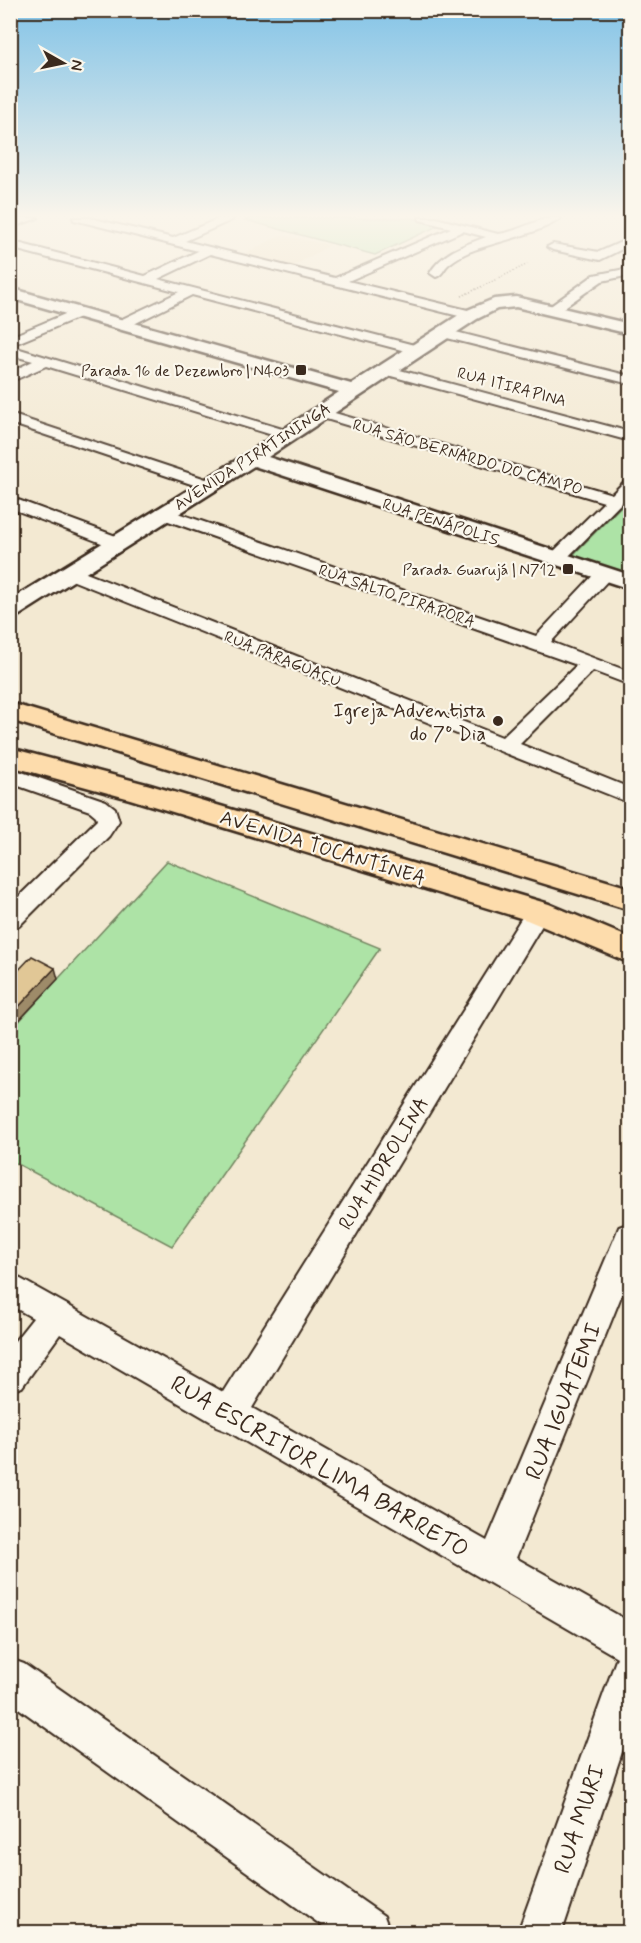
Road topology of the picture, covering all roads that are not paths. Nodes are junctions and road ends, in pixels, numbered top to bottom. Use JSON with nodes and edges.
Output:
{"nodes":[{"id":1,"x":65,"y":309,"type":"edge"},
{"id":2,"x":155,"y":309,"type":"edge"},
{"id":3,"x":259,"y":309,"type":"edge"},
{"id":4,"x":447,"y":309,"type":"edge"},
{"id":5,"x":484,"y":309,"type":"edge"},
{"id":6,"x":545,"y":309,"type":"edge"},
{"id":7,"x":551,"y":310,"type":"joint"},
{"id":8,"x":77,"y":312,"type":"junction"},
{"id":9,"x":471,"y":315,"type":"junction"},
{"id":10,"x":123,"y":324,"type":"junction"},
{"id":11,"x":630,"y":329,"type":"edge"},
{"id":12,"x":444,"y":333,"type":"junction"},
{"id":13,"x":10,"y":342,"type":"edge"},
{"id":14,"x":10,"y":350,"type":"edge"},
{"id":15,"x":417,"y":350,"type":"junction"},
{"id":16,"x":45,"y":361,"type":"junction"},
{"id":17,"x":385,"y":370,"type":"junction"},
{"id":18,"x":10,"y":378,"type":"edge"},
{"id":19,"x":630,"y":380,"type":"edge"},
{"id":20,"x":354,"y":390,"type":"junction"},
{"id":21,"x":321,"y":413,"type":"junction"},
{"id":22,"x":10,"y":418,"type":"edge"},
{"id":23,"x":287,"y":435,"type":"junction"},
{"id":24,"x":630,"y":437,"type":"edge"},
{"id":25,"x":252,"y":459,"type":"junction"},
{"id":26,"x":209,"y":485,"type":"junction"},
{"id":27,"x":630,"y":485,"type":"edge"},
{"id":28,"x":616,"y":500,"type":"junction"},
{"id":29,"x":10,"y":502,"type":"edge"},
{"id":30,"x":163,"y":513,"type":"junction"},
{"id":31,"x":118,"y":543,"type":"junction"},
{"id":32,"x":556,"y":559,"type":"junction"},
{"id":33,"x":70,"y":573,"type":"junction"},
{"id":34,"x":605,"y":573,"type":"junction"},
{"id":35,"x":630,"y":582,"type":"edge"},
{"id":36,"x":12,"y":608,"type":"edge"},
{"id":37,"x":539,"y":644,"type":"junction"},
{"id":38,"x":589,"y":664,"type":"junction"},
{"id":39,"x":630,"y":679,"type":"edge"},
{"id":40,"x":10,"y":711,"type":"edge"},
{"id":41,"x":506,"y":746,"type":"junction"},
{"id":42,"x":10,"y":758,"type":"edge"},
{"id":43,"x":10,"y":775,"type":"edge"},
{"id":44,"x":630,"y":796,"type":"edge"},
{"id":45,"x":630,"y":899,"type":"edge"},
{"id":46,"x":538,"y":912,"type":"junction"},
{"id":47,"x":10,"y":920,"type":"edge"},
{"id":48,"x":630,"y":951,"type":"edge"},
{"id":49,"x":630,"y":1237,"type":"edge"},
{"id":50,"x":10,"y":1288,"type":"edge"},
{"id":51,"x":55,"y":1315,"type":"junction"},
{"id":52,"x":10,"y":1375,"type":"edge"},
{"id":53,"x":228,"y":1415,"type":"junction"},
{"id":54,"x":495,"y":1565,"type":"junction"},
{"id":55,"x":630,"y":1643,"type":"edge"},
{"id":56,"x":630,"y":1671,"type":"edge"},
{"id":57,"x":10,"y":1678,"type":"edge"},
{"id":58,"x":368,"y":1932,"type":"edge"},
{"id":59,"x":540,"y":1932,"type":"edge"}],
"edges":[{"from":1,"to":8,"type":"street"},
{"from":2,"to":10,"type":"street"},
{"from":3,"to":15,"type":"street"},
{"from":4,"to":9,"type":"street"},
{"from":5,"to":9,"type":"street","name":"AVENIDA PIRATININGA"},
{"from":6,"to":7,"type":"street","name":"AVENIDA PIRATININGA"},
{"from":7,"to":11,"type":"street"},
{"from":8,"to":10,"type":"street"},
{"from":8,"to":13,"type":"street"},
{"from":9,"to":12,"type":"street","name":"AVENIDA PIRATININGA"},
{"from":10,"to":20,"type":"street"},
{"from":12,"to":15,"type":"street","name":"AVENIDA PIRATININGA"},
{"from":12,"to":19,"type":"street"},
{"from":14,"to":16,"type":"street"},
{"from":15,"to":17,"type":"street","name":"AVENIDA PIRATININGA"},
{"from":16,"to":18,"type":"street"},
{"from":16,"to":23,"type":"street"},
{"from":17,"to":20,"type":"street","name":"AVENIDA PIRATININGA"},
{"from":17,"to":24,"type":"street","name":"RUA ITIRAPINA"},
{"from":20,"to":21,"type":"street","name":"AVENIDA PIRATININGA"},
{"from":21,"to":23,"type":"street","name":"AVENIDA PIRATININGA"},
{"from":21,"to":28,"type":"street","name":"RUA SÃO BERNARDO DO CAMPO"},
{"from":22,"to":26,"type":"street"},
{"from":23,"to":25,"type":"street","name":"AVENIDA PIRATININGA"},
{"from":25,"to":26,"type":"street","name":"AVENIDA PIRATININGA"},
{"from":25,"to":32,"type":"street","name":"RUA PENÁPOLIS"},
{"from":26,"to":30,"type":"street","name":"AVENIDA PIRATININGA"},
{"from":27,"to":28,"type":"street"},
{"from":28,"to":32,"type":"street"},
{"from":29,"to":31,"type":"street"},
{"from":30,"to":31,"type":"street","name":"AVENIDA PIRATININGA"},
{"from":30,"to":37,"type":"street","name":"RUA SALTO PIRAPORA"},
{"from":31,"to":33,"type":"street","name":"AVENIDA PIRATININGA"},
{"from":32,"to":34,"type":"street","name":"RUA PENÁPOLIS"},
{"from":33,"to":36,"type":"street","name":"AVENIDA PIRATININGA"},
{"from":33,"to":41,"type":"street","name":"RUA PARAGUAÇU"},
{"from":34,"to":35,"type":"street","name":"RUA PENÁPOLIS"},
{"from":34,"to":37,"type":"street"},
{"from":37,"to":38,"type":"street","name":"RUA SALTO PIRAPORA"},
{"from":38,"to":39,"type":"street","name":"RUA SALTO PIRAPORA"},
{"from":38,"to":41,"type":"street"},
{"from":40,"to":45,"type":"main road","name":"AVENIDA TOCANTÍNEA"},
{"from":41,"to":44,"type":"street","name":"RUA PARAGUAÇU"},
{"from":42,"to":46,"type":"main road","name":"AVENIDA TOCANTÍNEA"},
{"from":43,"to":47,"type":"street"},
{"from":46,"to":48,"type":"main road","name":"AVENIDA TOCANTÍNEA"},
{"from":46,"to":53,"type":"street","name":"RUA HIDROLINA"},
{"from":49,"to":54,"type":"street","name":"RUA IGUATEMI"},
{"from":50,"to":51,"type":"street","name":"RUA ESCRITOR LIMA BARRETO"},
{"from":51,"to":52,"type":"street"},
{"from":51,"to":53,"type":"street","name":"RUA ESCRITOR LIMA BARRETO"},
{"from":53,"to":54,"type":"street","name":"RUA ESCRITOR LIMA BARRETO"},
{"from":54,"to":55,"type":"street","name":"RUA ESCRITOR LIMA BARRETO"},
{"from":56,"to":59,"type":"street","name":"RUA MURI"},
{"from":57,"to":58,"type":"street"}]}
